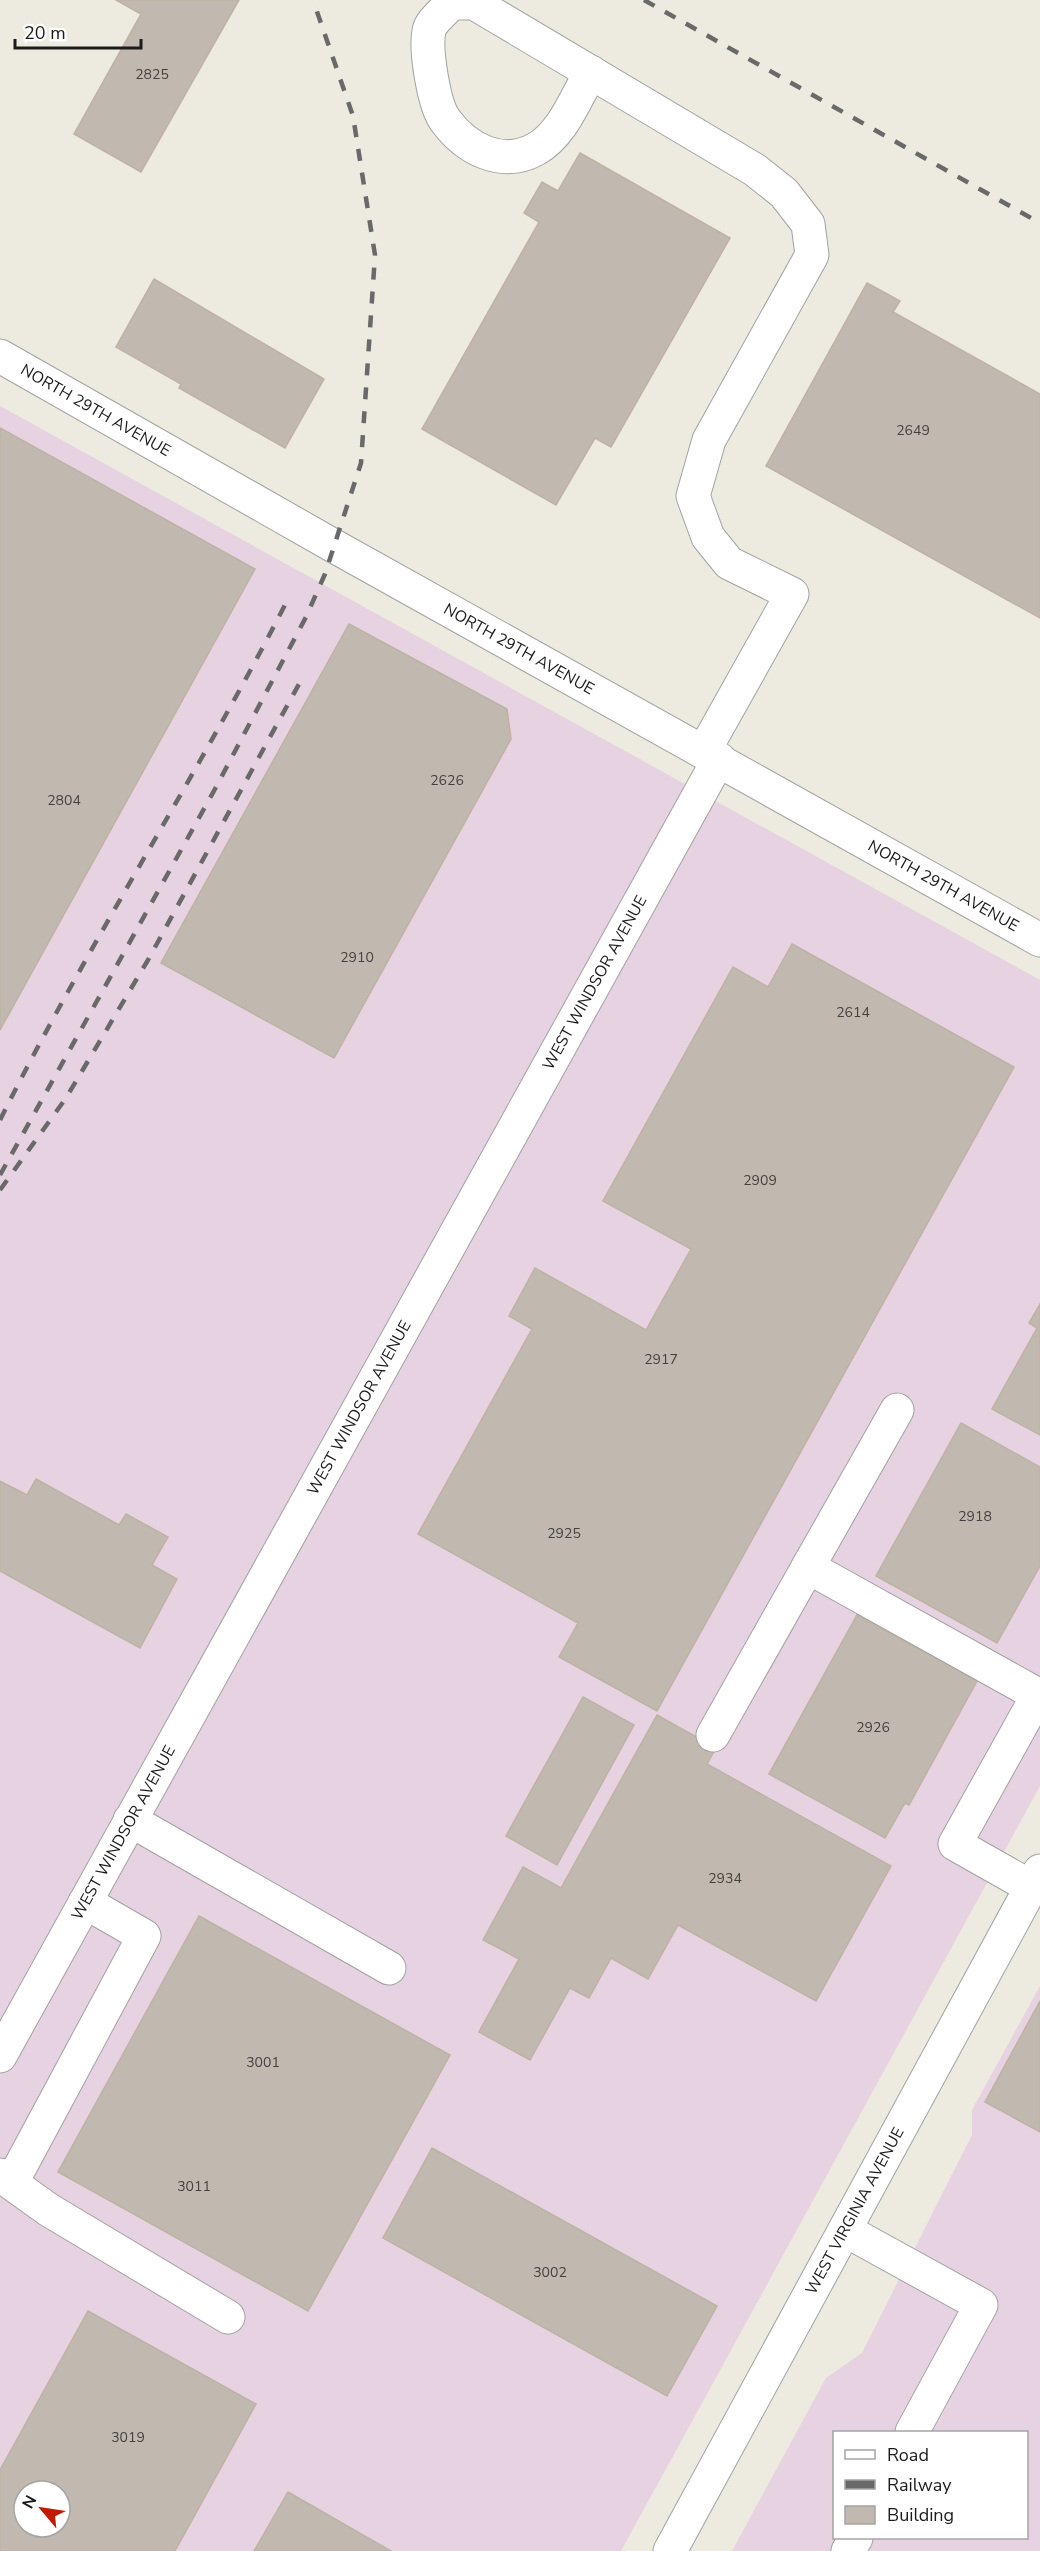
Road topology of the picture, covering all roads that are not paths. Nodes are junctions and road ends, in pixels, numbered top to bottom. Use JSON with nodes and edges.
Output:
{"nodes":[{"id":1,"x":591,"y":72,"type":"junction"},
{"id":2,"x":0,"y":356,"type":"edge"},
{"id":3,"x":711,"y":755,"type":"junction"},
{"id":4,"x":1040,"y":940,"type":"edge"},
{"id":5,"x":897,"y":1410,"type":"dead end"},
{"id":6,"x":808,"y":1567,"type":"junction"},
{"id":7,"x":1039,"y":1696,"type":"edge"},
{"id":8,"x":713,"y":1735,"type":"dead end"},
{"id":9,"x":130,"y":1820,"type":"junction"},
{"id":10,"x":1035,"y":1879,"type":"edge"},
{"id":11,"x":85,"y":1902,"type":"junction"},
{"id":12,"x":389,"y":1968,"type":"dead end"},
{"id":13,"x":0,"y":2056,"type":"edge"},
{"id":14,"x":6,"y":2179,"type":"edge"},
{"id":15,"x":845,"y":2230,"type":"junction"},
{"id":16,"x":228,"y":2317,"type":"dead end"},
{"id":17,"x":913,"y":2431,"type":"edge"},
{"id":18,"x":670,"y":2551,"type":"edge"}],
"edges":[{"from":1,"to":1,"type":"street"},
{"from":1,"to":3,"type":"street","name":"WEST WINDSOR AVENUE"},
{"from":2,"to":3,"type":"street","name":"NORTH 29TH AVENUE"},
{"from":3,"to":4,"type":"street","name":"NORTH 29TH AVENUE"},
{"from":3,"to":9,"type":"street","name":"WEST WINDSOR AVENUE"},
{"from":5,"to":6,"type":"street"},
{"from":6,"to":7,"type":"street"},
{"from":6,"to":8,"type":"street"},
{"from":7,"to":10,"type":"street"},
{"from":9,"to":11,"type":"street","name":"WEST WINDSOR AVENUE"},
{"from":9,"to":12,"type":"street"},
{"from":10,"to":15,"type":"street","name":"WEST VIRGINIA AVENUE"},
{"from":11,"to":13,"type":"street","name":"WEST WINDSOR AVENUE"},
{"from":11,"to":14,"type":"street"},
{"from":14,"to":16,"type":"street"},
{"from":15,"to":17,"type":"street"},
{"from":15,"to":18,"type":"street","name":"WEST VIRGINIA AVENUE"}]}
